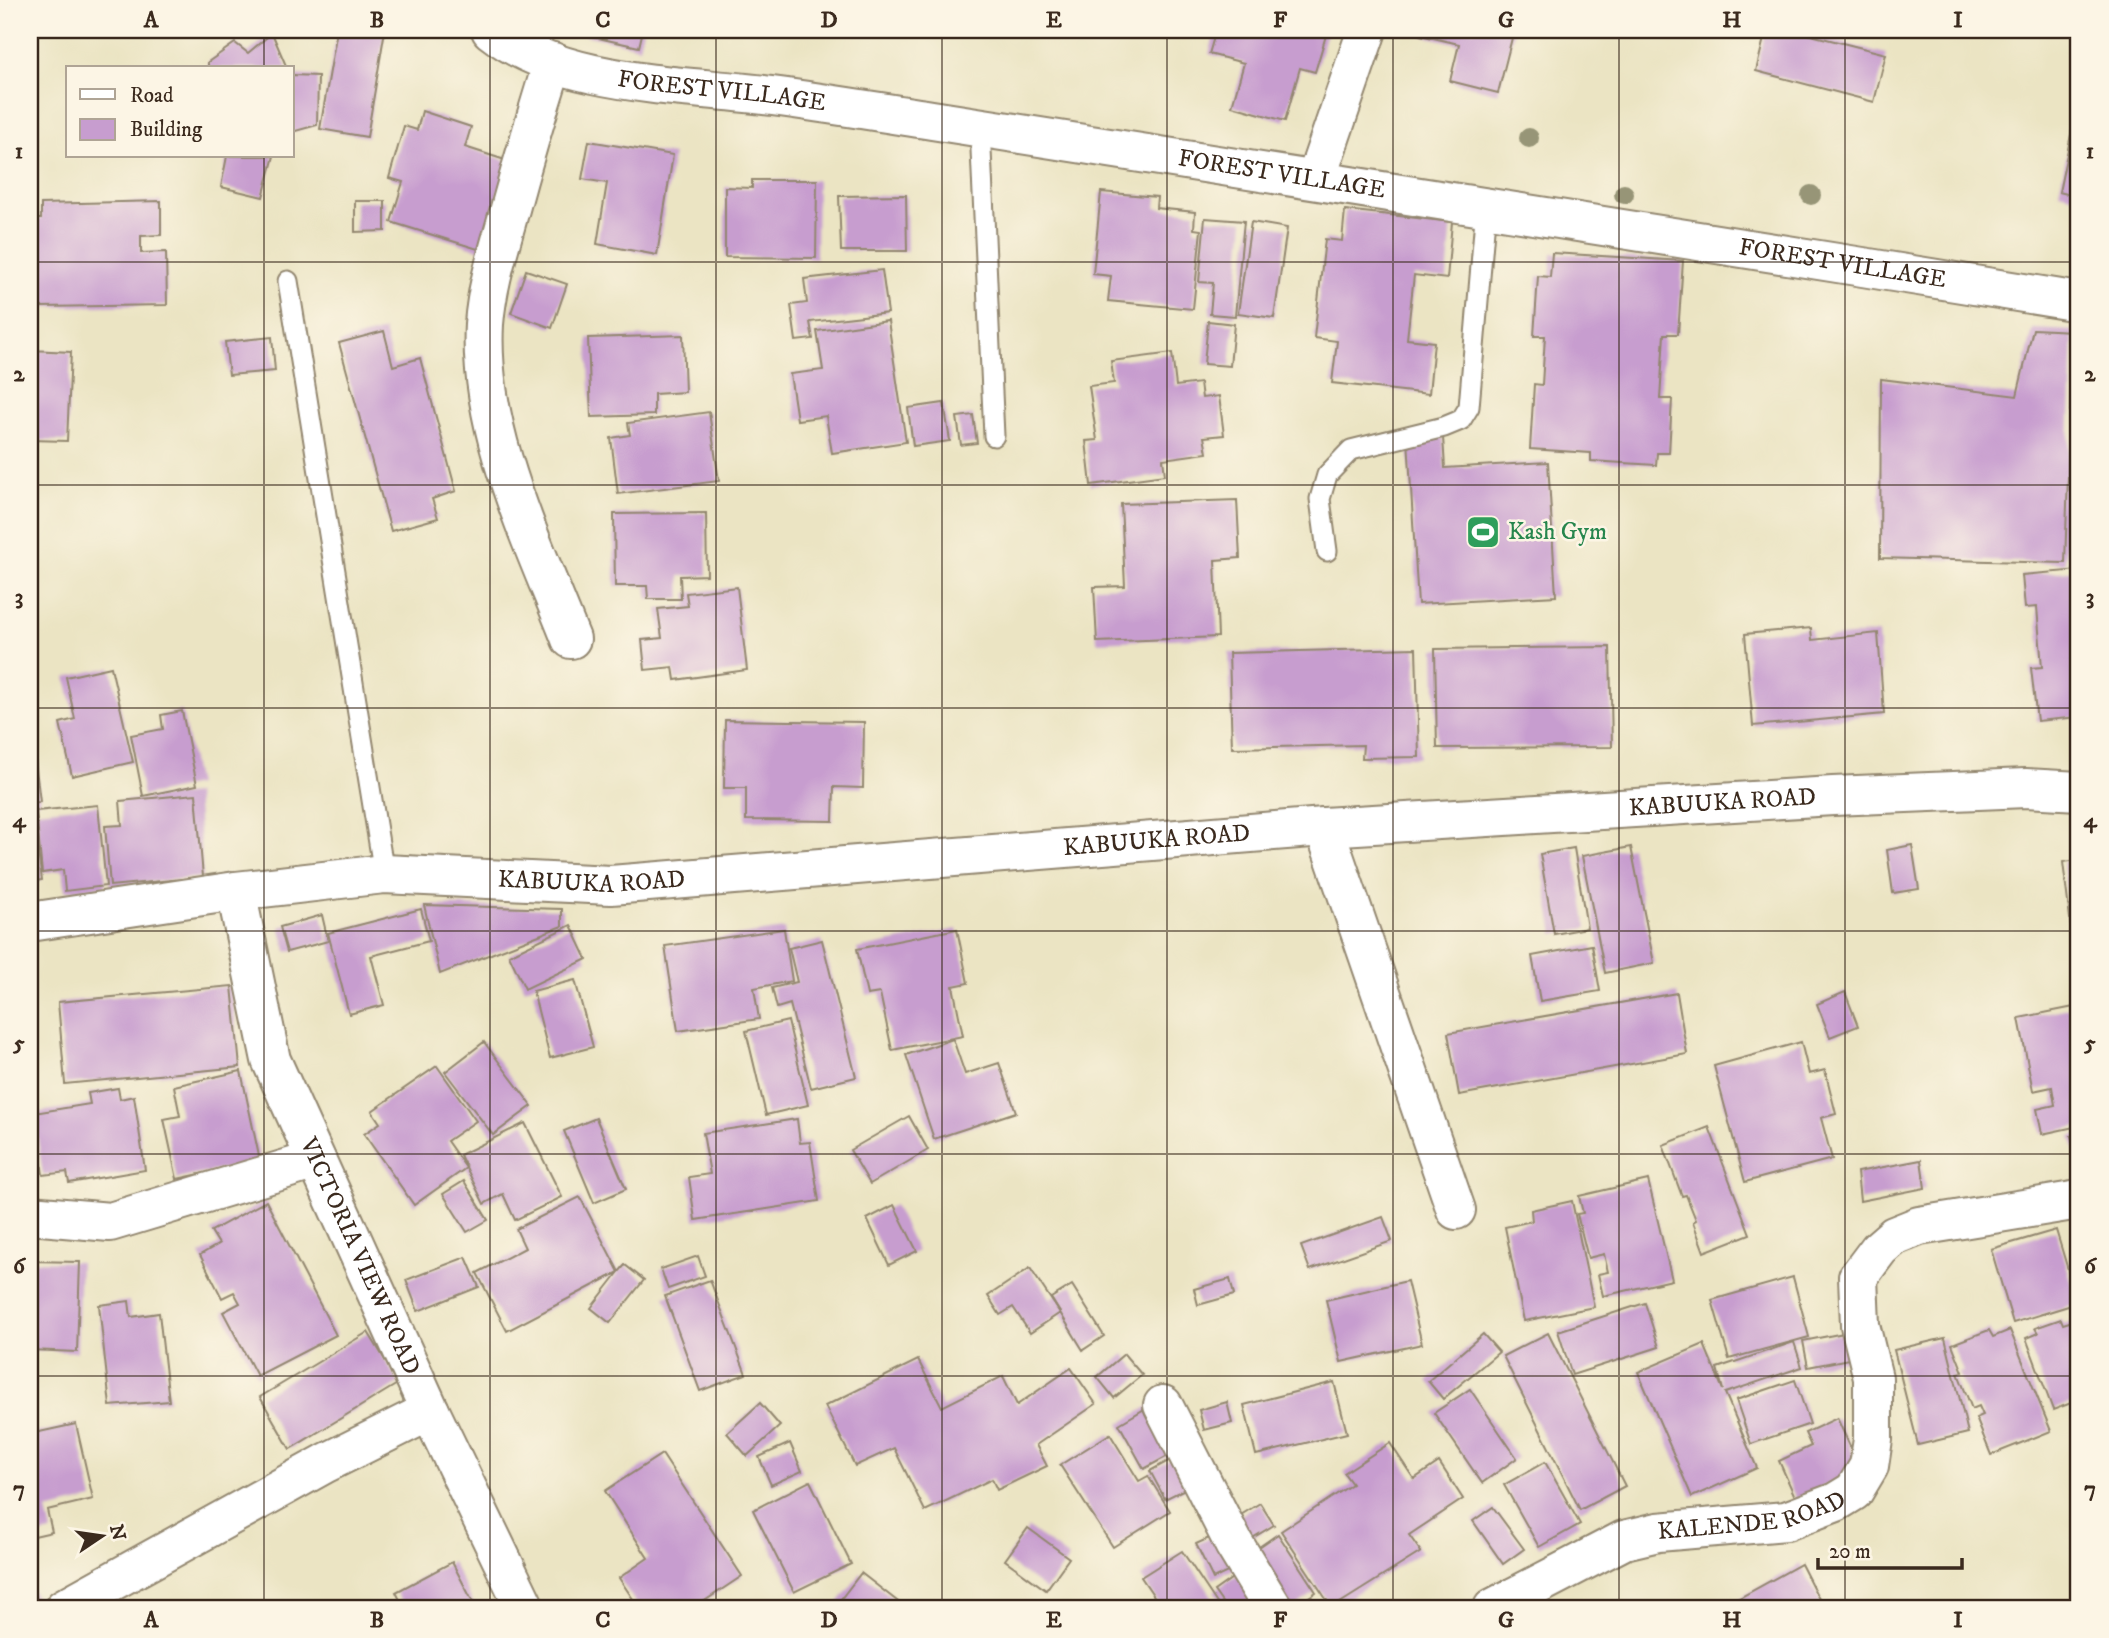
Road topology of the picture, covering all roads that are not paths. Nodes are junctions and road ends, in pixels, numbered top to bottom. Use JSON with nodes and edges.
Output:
{"nodes":[{"id":1,"x":491,"y":30,"type":"edge"},
{"id":2,"x":1367,"y":30,"type":"edge"},
{"id":3,"x":552,"y":62,"type":"junction"},
{"id":4,"x":980,"y":128,"type":"junction"},
{"id":5,"x":1316,"y":179,"type":"junction"},
{"id":6,"x":1486,"y":206,"type":"junction"},
{"id":7,"x":288,"y":281,"type":"dead end"},
{"id":8,"x":2079,"y":302,"type":"edge"},
{"id":9,"x":994,"y":436,"type":"dead end"},
{"id":10,"x":1327,"y":551,"type":"dead end"},
{"id":11,"x":571,"y":639,"type":"dead end"},
{"id":12,"x":2079,"y":791,"type":"edge"},
{"id":13,"x":1324,"y":827,"type":"junction"},
{"id":14,"x":384,"y":874,"type":"junction"},
{"id":15,"x":236,"y":891,"type":"junction"},
{"id":16,"x":30,"y":922,"type":"edge"},
{"id":17,"x":316,"y":1160,"type":"junction"},
{"id":18,"x":2079,"y":1200,"type":"edge"},
{"id":19,"x":1456,"y":1210,"type":"dead end"},
{"id":20,"x":30,"y":1215,"type":"edge"},
{"id":21,"x":1163,"y":1405,"type":"dead end"},
{"id":22,"x":429,"y":1411,"type":"junction"},
{"id":23,"x":64,"y":1608,"type":"edge"},
{"id":24,"x":525,"y":1608,"type":"edge"},
{"id":25,"x":1273,"y":1608,"type":"edge"},
{"id":26,"x":1493,"y":1608,"type":"edge"}],
"edges":[{"from":1,"to":3,"type":"street","name":"FOREST VILLAGE"},
{"from":2,"to":5,"type":"street"},
{"from":3,"to":4,"type":"street","name":"FOREST VILLAGE"},
{"from":3,"to":11,"type":"street"},
{"from":4,"to":5,"type":"street","name":"FOREST VILLAGE"},
{"from":4,"to":9,"type":"lane"},
{"from":5,"to":6,"type":"street","name":"FOREST VILLAGE"},
{"from":6,"to":8,"type":"street","name":"FOREST VILLAGE"},
{"from":6,"to":10,"type":"lane"},
{"from":7,"to":14,"type":"lane"},
{"from":12,"to":13,"type":"street","name":"KABUUKA ROAD"},
{"from":13,"to":14,"type":"street","name":"KABUUKA ROAD"},
{"from":13,"to":19,"type":"street"},
{"from":14,"to":15,"type":"street","name":"KABUUKA ROAD"},
{"from":15,"to":16,"type":"street","name":"KABUUKA ROAD"},
{"from":15,"to":17,"type":"street","name":"VICTORIA VIEW ROAD"},
{"from":17,"to":20,"type":"street"},
{"from":17,"to":22,"type":"street","name":"VICTORIA VIEW ROAD"},
{"from":18,"to":26,"type":"street","name":"KALENDE ROAD"},
{"from":21,"to":25,"type":"street"},
{"from":22,"to":23,"type":"street"},
{"from":22,"to":24,"type":"street","name":"VICTORIA VIEW ROAD"}]}
